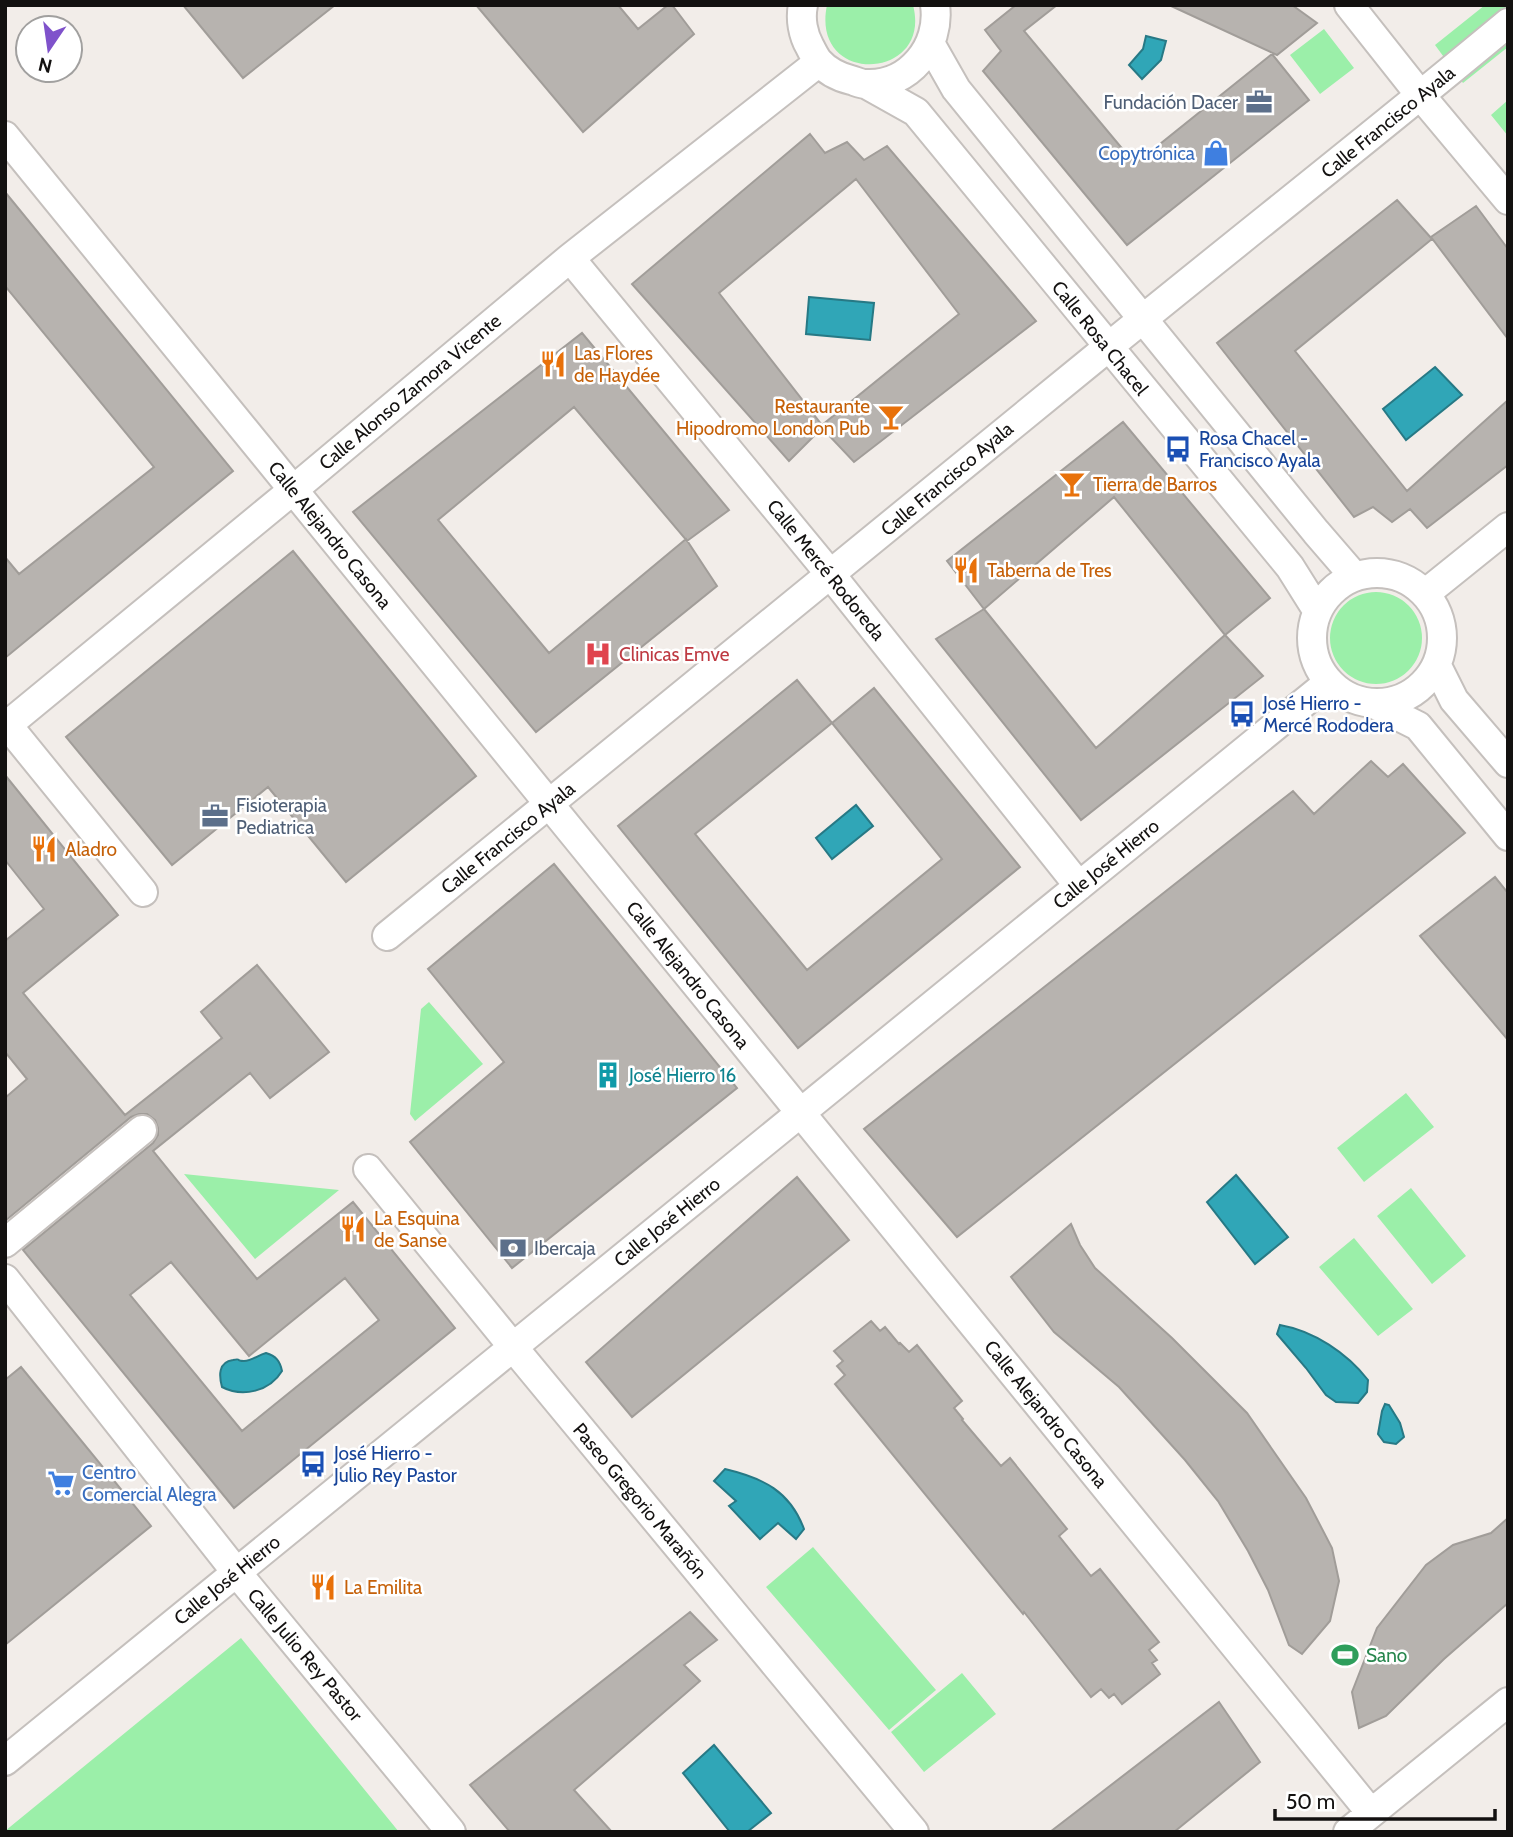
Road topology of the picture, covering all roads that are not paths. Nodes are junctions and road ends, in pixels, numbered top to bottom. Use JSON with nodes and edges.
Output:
{"nodes":[{"id":1,"x":803,"y":5,"type":"edge"},
{"id":2,"x":935,"y":5,"type":"edge"},
{"id":3,"x":1349,"y":5,"type":"edge"},
{"id":4,"x":1508,"y":23,"type":"edge"},
{"id":5,"x":931,"y":45,"type":"junction"},
{"id":6,"x":819,"y":62,"type":"junction"},
{"id":7,"x":866,"y":84,"type":"junction"},
{"id":8,"x":1421,"y":96,"type":"junction"},
{"id":9,"x":5,"y":136,"type":"edge"},
{"id":10,"x":1508,"y":200,"type":"edge"},
{"id":11,"x":570,"y":258,"type":"junction"},
{"id":12,"x":1143,"y":319,"type":"junction"},
{"id":13,"x":1108,"y":347,"type":"junction"},
{"id":14,"x":293,"y":490,"type":"junction"},
{"id":15,"x":1508,"y":527,"type":"edge"},
{"id":16,"x":831,"y":575,"type":"junction"},
{"id":17,"x":1354,"y":576,"type":"junction"},
{"id":18,"x":1426,"y":593,"type":"junction"},
{"id":19,"x":1317,"y":610,"type":"junction"},
{"id":20,"x":1437,"y":666,"type":"junction"},
{"id":21,"x":1328,"y":683,"type":"junction"},
{"id":22,"x":1374,"y":704,"type":"junction"},
{"id":23,"x":6,"y":724,"type":"edge"},
{"id":24,"x":1508,"y":763,"type":"edge"},
{"id":25,"x":550,"y":805,"type":"junction"},
{"id":26,"x":1508,"y":836,"type":"edge"},
{"id":27,"x":1079,"y":886,"type":"junction"},
{"id":28,"x":143,"y":892,"type":"dead end"},
{"id":29,"x":387,"y":936,"type":"dead end"},
{"id":30,"x":801,"y":1113,"type":"junction"},
{"id":31,"x":142,"y":1130,"type":"dead end"},
{"id":32,"x":368,"y":1169,"type":"dead end"},
{"id":33,"x":5,"y":1243,"type":"edge"},
{"id":34,"x":5,"y":1279,"type":"edge"},
{"id":35,"x":513,"y":1348,"type":"junction"},
{"id":36,"x":237,"y":1573,"type":"junction"},
{"id":37,"x":1508,"y":1702,"type":"edge"},
{"id":38,"x":5,"y":1761,"type":"edge"},
{"id":39,"x":1371,"y":1813,"type":"junction"},
{"id":40,"x":451,"y":1832,"type":"edge"},
{"id":41,"x":914,"y":1832,"type":"edge"},
{"id":42,"x":1348,"y":1832,"type":"edge"}],
"edges":[{"from":1,"to":6,"type":"street"},
{"from":2,"to":5,"type":"street"},
{"from":3,"to":8,"type":"street"},
{"from":4,"to":8,"type":"street","name":"Calle Francisco Ayala"},
{"from":5,"to":7,"type":"street"},
{"from":5,"to":12,"type":"street"},
{"from":6,"to":7,"type":"street","name":"Calle Rosa Chacel"},
{"from":6,"to":11,"type":"street","name":"Calle Alonso Zamora Vicente"},
{"from":7,"to":13,"type":"street","name":"Calle Rosa Chacel"},
{"from":8,"to":10,"type":"street"},
{"from":8,"to":12,"type":"street","name":"Calle Francisco Ayala"},
{"from":9,"to":14,"type":"street","name":"Calle Alejandro Casona"},
{"from":11,"to":14,"type":"street","name":"Calle Alonso Zamora Vicente"},
{"from":11,"to":16,"type":"street","name":"Calle Mercé Rodoreda"},
{"from":12,"to":13,"type":"street","name":"Calle Francisco Ayala"},
{"from":12,"to":17,"type":"street"},
{"from":13,"to":16,"type":"street","name":"Calle Francisco Ayala"},
{"from":13,"to":19,"type":"street","name":"Calle Rosa Chacel"},
{"from":14,"to":23,"type":"street","name":"Calle Alonso Zamora Vicente"},
{"from":14,"to":25,"type":"street","name":"Calle Alejandro Casona"},
{"from":15,"to":18,"type":"street"},
{"from":16,"to":25,"type":"street","name":"Calle Francisco Ayala"},
{"from":16,"to":27,"type":"street","name":"Calle Mercé Rodoreda"},
{"from":17,"to":18,"type":"street"},
{"from":17,"to":19,"type":"street"},
{"from":18,"to":20,"type":"street"},
{"from":19,"to":21,"type":"street"},
{"from":20,"to":22,"type":"street"},
{"from":20,"to":24,"type":"street"},
{"from":21,"to":22,"type":"street"},
{"from":21,"to":27,"type":"street","name":"Calle José Hierro"},
{"from":22,"to":26,"type":"street"},
{"from":23,"to":28,"type":"street"},
{"from":25,"to":29,"type":"street","name":"Calle Francisco Ayala"},
{"from":25,"to":30,"type":"street","name":"Calle Alejandro Casona"},
{"from":27,"to":30,"type":"street","name":"Calle José Hierro"},
{"from":30,"to":35,"type":"street","name":"Calle José Hierro"},
{"from":30,"to":39,"type":"street","name":"Calle Alejandro Casona"},
{"from":31,"to":33,"type":"street"},
{"from":32,"to":35,"type":"street","name":"Paseo Gregorio Marañón"},
{"from":34,"to":36,"type":"street","name":"Calle Julio Rey Pastor"},
{"from":35,"to":36,"type":"street","name":"Calle José Hierro"},
{"from":35,"to":41,"type":"street","name":"Paseo Gregorio Marañón"},
{"from":36,"to":38,"type":"street","name":"Calle José Hierro"},
{"from":36,"to":40,"type":"street","name":"Calle Julio Rey Pastor"},
{"from":37,"to":39,"type":"street"},
{"from":39,"to":42,"type":"street"}]}
